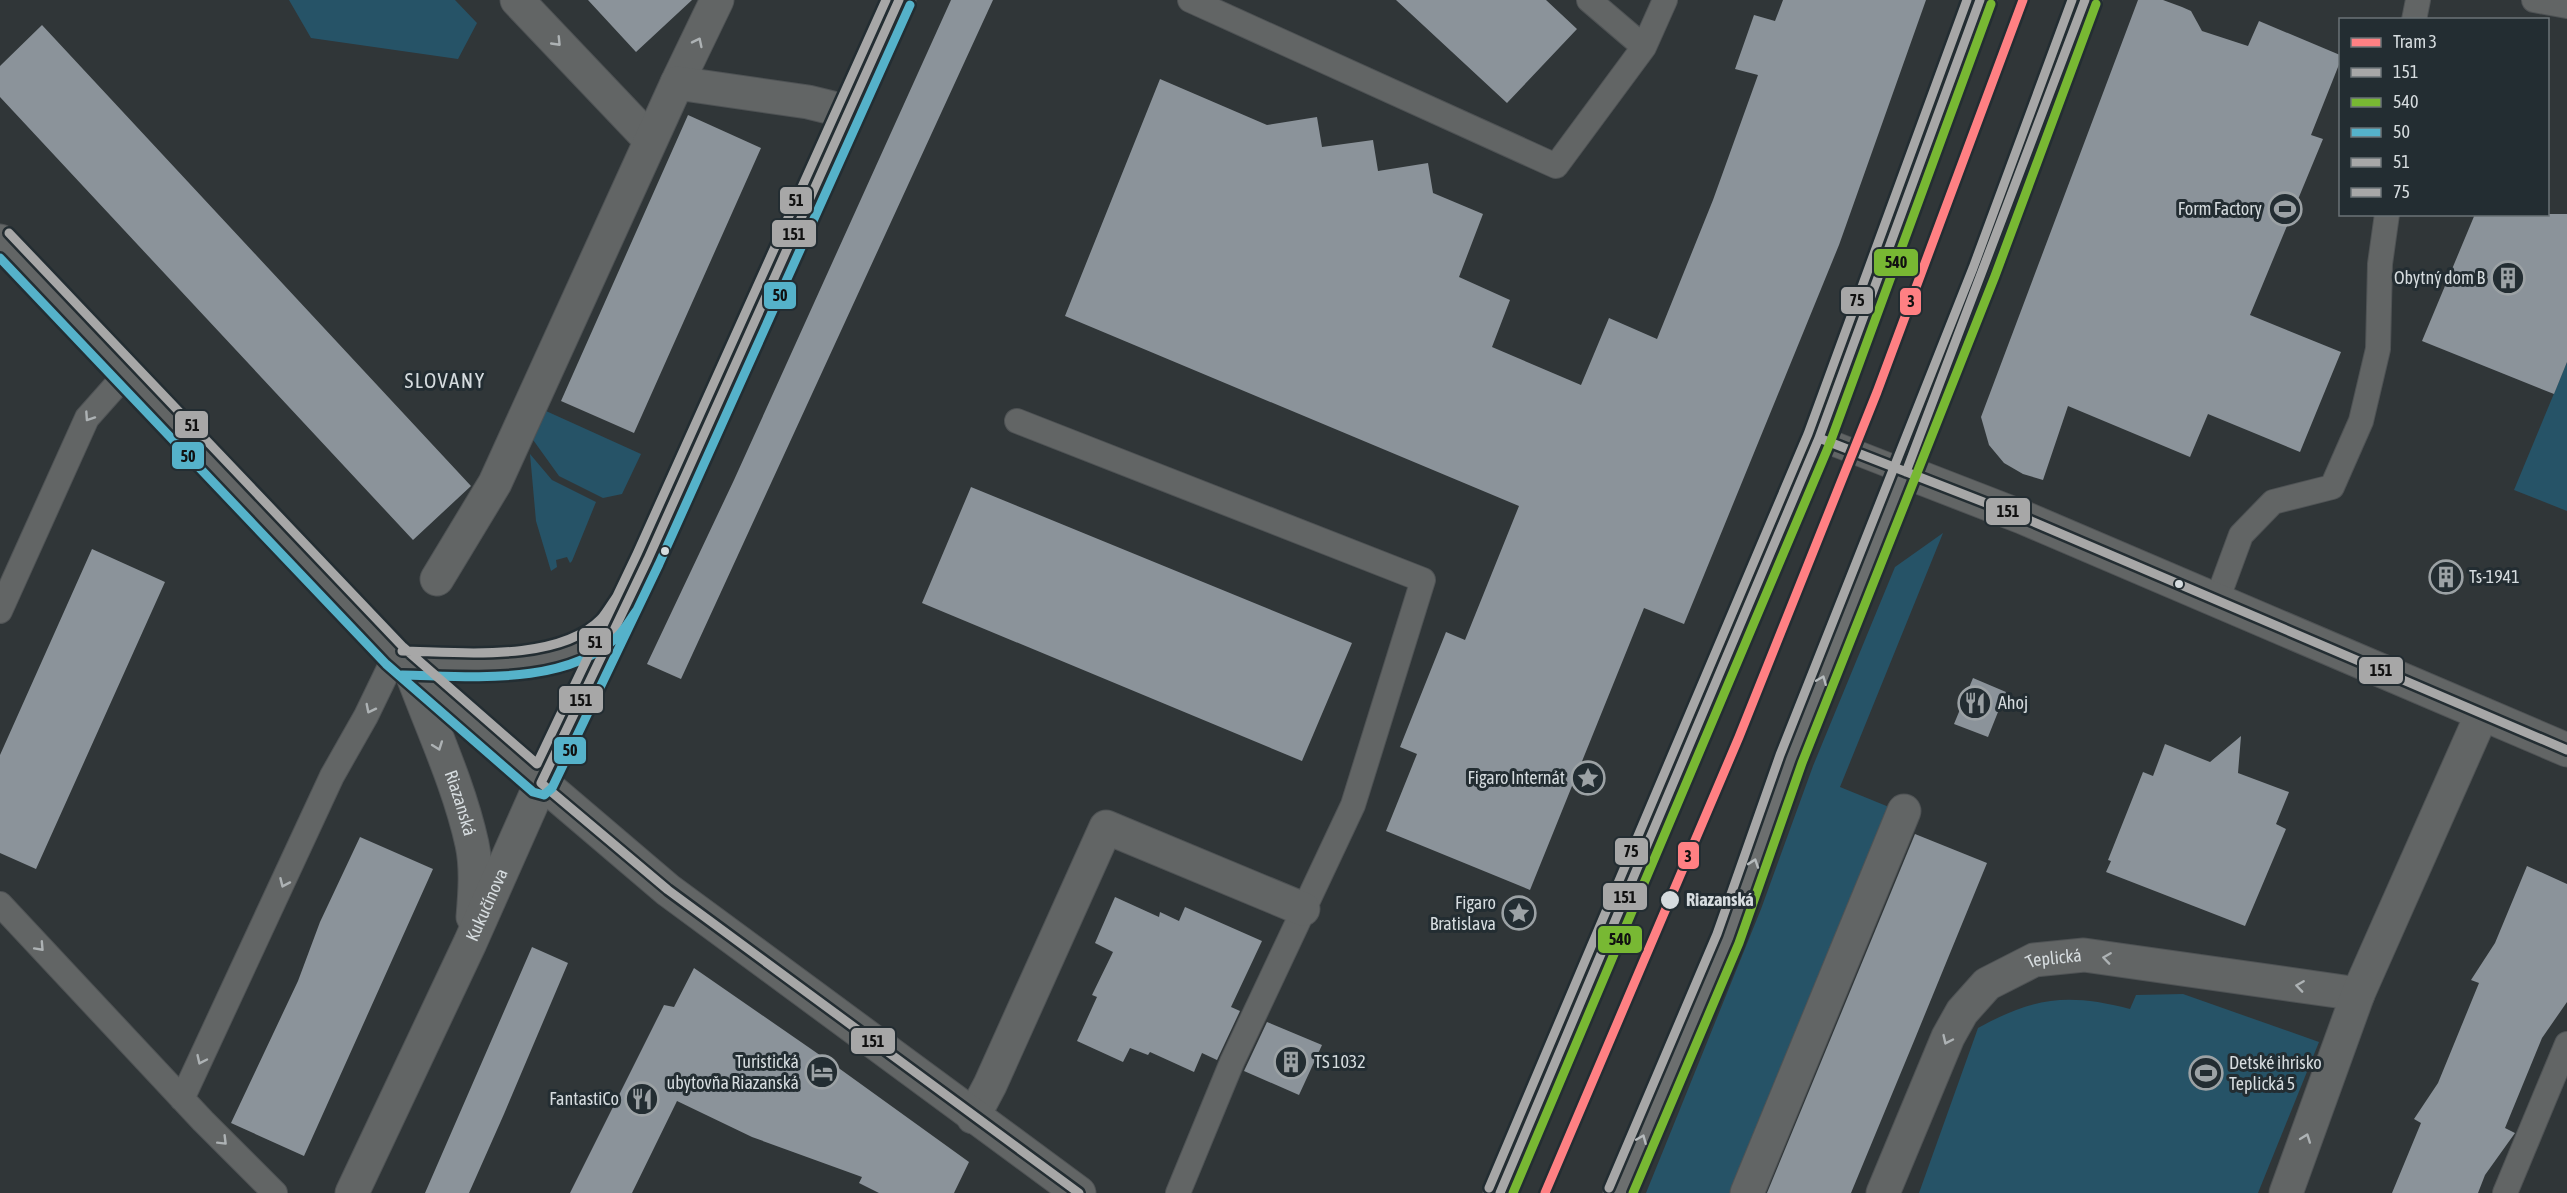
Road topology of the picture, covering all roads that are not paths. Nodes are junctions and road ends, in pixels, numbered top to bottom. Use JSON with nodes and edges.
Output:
{"nodes":[{"id":1,"x":517,"y":0,"type":"edge"},
{"id":2,"x":717,"y":0,"type":"edge"},
{"id":3,"x":899,"y":0,"type":"edge"},
{"id":4,"x":1190,"y":0,"type":"edge"},
{"id":5,"x":1589,"y":0,"type":"edge"},
{"id":6,"x":1665,"y":0,"type":"edge"},
{"id":7,"x":1980,"y":0,"type":"edge"},
{"id":8,"x":2085,"y":0,"type":"edge"},
{"id":9,"x":2418,"y":0,"type":"edge"},
{"id":10,"x":2534,"y":0,"type":"edge"},
{"id":11,"x":2567,"y":6,"type":"edge"},
{"id":12,"x":2414,"y":18,"type":"edge"},
{"id":13,"x":1644,"y":47,"type":"junction"},
{"id":14,"x":677,"y":83,"type":"junction"},
{"id":15,"x":849,"y":112,"type":"junction"},
{"id":16,"x":650,"y":140,"type":"junction"},
{"id":17,"x":2387,"y":216,"type":"edge"},
{"id":18,"x":0,"y":241,"type":"edge"},
{"id":19,"x":127,"y":373,"type":"junction"},
{"id":20,"x":1017,"y":421,"type":"dead end"},
{"id":21,"x":1819,"y":438,"type":"junction"},
{"id":22,"x":1906,"y":471,"type":"junction"},
{"id":23,"x":437,"y":579,"type":"dead end"},
{"id":24,"x":2217,"y":600,"type":"junction"},
{"id":25,"x":0,"y":611,"type":"edge"},
{"id":26,"x":621,"y":615,"type":"junction"},
{"id":27,"x":403,"y":663,"type":"junction"},
{"id":28,"x":2482,"y":714,"type":"junction"},
{"id":29,"x":2567,"y":750,"type":"edge"},
{"id":30,"x":542,"y":783,"type":"junction"},
{"id":31,"x":1904,"y":811,"type":"dead end"},
{"id":32,"x":0,"y":904,"type":"edge"},
{"id":33,"x":1303,"y":909,"type":"junction"},
{"id":34,"x":470,"y":943,"type":"junction"},
{"id":35,"x":2358,"y":994,"type":"junction"},
{"id":36,"x":2567,"y":1044,"type":"edge"},
{"id":37,"x":183,"y":1099,"type":"junction"},
{"id":38,"x":973,"y":1117,"type":"junction"},
{"id":39,"x":275,"y":1193,"type":"edge"},
{"id":40,"x":352,"y":1193,"type":"edge"},
{"id":41,"x":1079,"y":1193,"type":"edge"},
{"id":42,"x":1178,"y":1193,"type":"edge"},
{"id":43,"x":1500,"y":1193,"type":"edge"},
{"id":44,"x":1620,"y":1193,"type":"edge"},
{"id":45,"x":1747,"y":1193,"type":"edge"},
{"id":46,"x":1883,"y":1193,"type":"edge"},
{"id":47,"x":2286,"y":1193,"type":"edge"},
{"id":48,"x":2505,"y":1193,"type":"edge"}],
"edges":[{"from":1,"to":16,"type":"street","one_way":true},
{"from":14,"to":2,"type":"street","one_way":true},
{"from":3,"to":15,"type":"street","name":"Kukučínova"},
{"from":4,"to":13,"type":"lane"},
{"from":5,"to":13,"type":"lane"},
{"from":6,"to":13,"type":"lane"},
{"from":7,"to":21,"type":"main road"},
{"from":8,"to":22,"type":"main road"},
{"from":9,"to":12,"type":"lane"},
{"from":10,"to":11,"type":"lane"},
{"from":14,"to":15,"type":"street"},
{"from":14,"to":16,"type":"street"},
{"from":15,"to":26,"type":"street","name":"Kukučínova"},
{"from":16,"to":23,"type":"street"},
{"from":17,"to":24,"type":"lane"},
{"from":18,"to":19,"type":"street","name":"Riazanská"},
{"from":19,"to":25,"type":"lane","one_way":true},
{"from":19,"to":27,"type":"street","name":"Riazanská"},
{"from":20,"to":33,"type":"lane"},
{"from":21,"to":22,"type":"lane"},
{"from":21,"to":43,"type":"main road"},
{"from":22,"to":24,"type":"street"},
{"from":44,"to":22,"type":"main road","one_way":true},
{"from":24,"to":28,"type":"street"},
{"from":26,"to":27,"type":"street","name":"Kukučínova"},
{"from":26,"to":30,"type":"street","name":"Kukučínova"},
{"from":27,"to":30,"type":"street","name":"Riazanská"},
{"from":27,"to":34,"type":"street","name":"Riazanská","one_way":true},
{"from":27,"to":37,"type":"lane","one_way":true},
{"from":28,"to":29,"type":"street"},
{"from":28,"to":35,"type":"street"},
{"from":30,"to":34,"type":"street","name":"Kukučínova"},
{"from":30,"to":38,"type":"street","name":"Riazanská"},
{"from":31,"to":45,"type":"street"},
{"from":32,"to":37,"type":"lane","one_way":true},
{"from":33,"to":38,"type":"street"},
{"from":33,"to":42,"type":"lane"},
{"from":34,"to":40,"type":"street","name":"Kukučínova"},
{"from":35,"to":46,"type":"street","name":"Teplická","one_way":true},
{"from":47,"to":35,"type":"street","one_way":true},
{"from":36,"to":48,"type":"lane"},
{"from":37,"to":39,"type":"lane","one_way":true},
{"from":38,"to":41,"type":"street","name":"Riazanská"}]}
